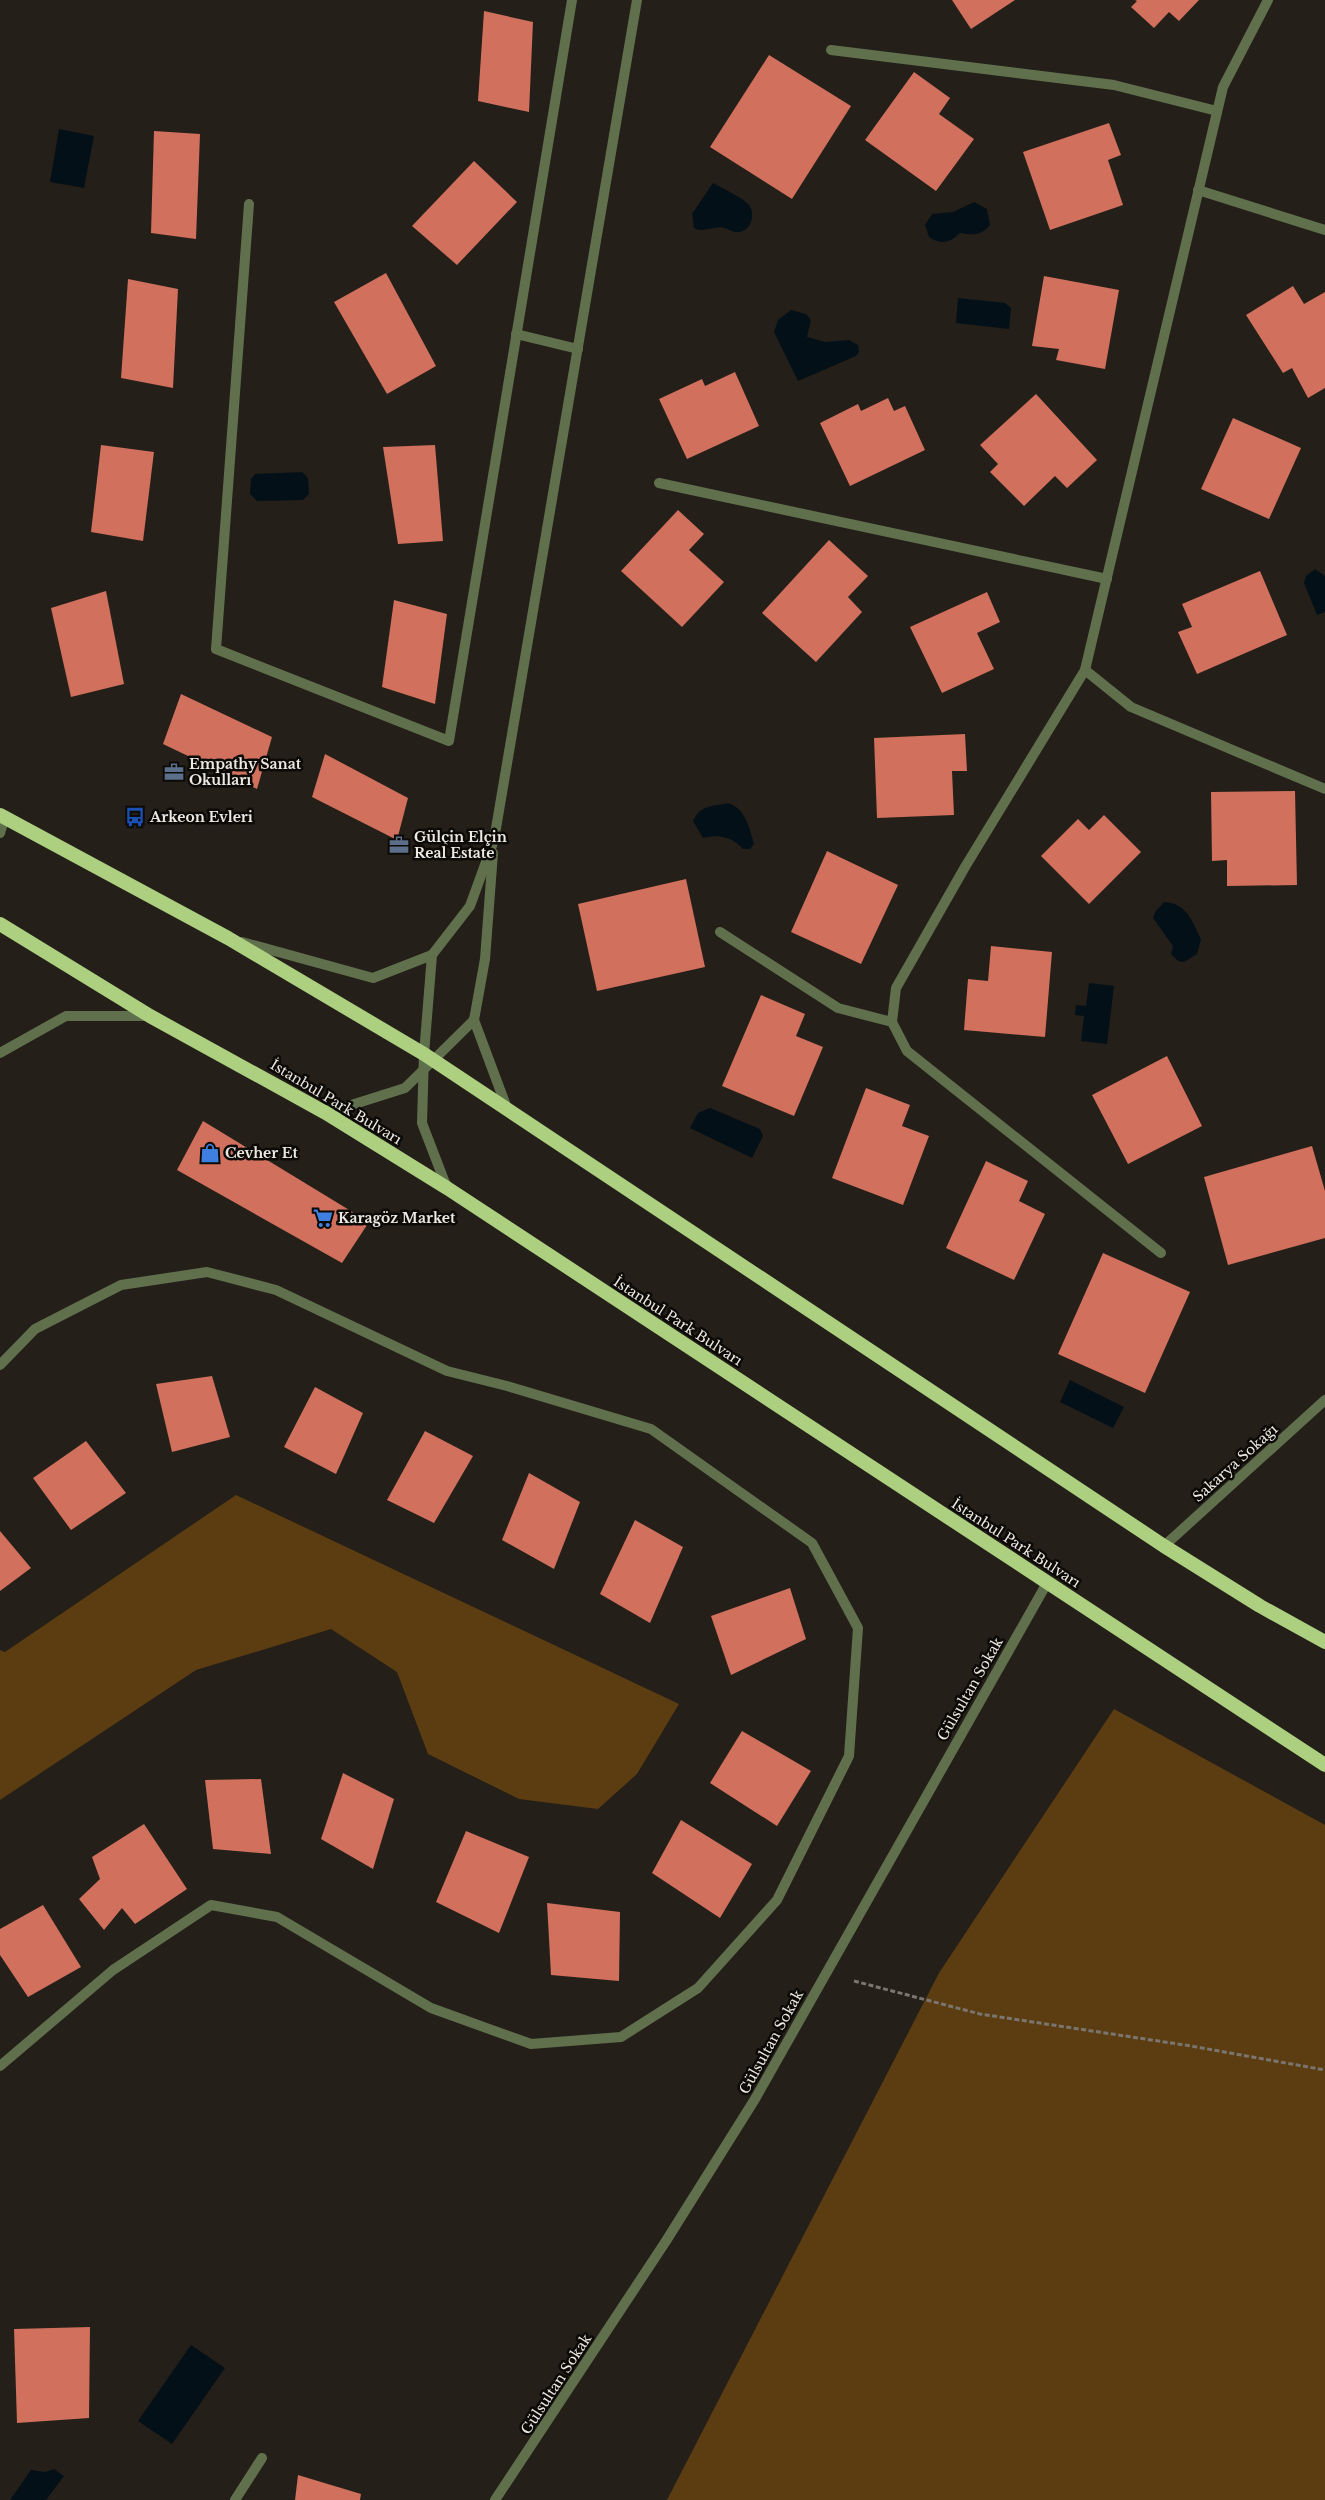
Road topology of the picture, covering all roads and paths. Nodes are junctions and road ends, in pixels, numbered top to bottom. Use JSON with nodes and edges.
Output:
{"nodes":[{"id":1,"x":572,"y":0,"type":"edge"},
{"id":2,"x":637,"y":0,"type":"edge"},
{"id":3,"x":1268,"y":0,"type":"edge"},
{"id":4,"x":831,"y":50,"type":"dead end"},
{"id":5,"x":1217,"y":111,"type":"junction"},
{"id":6,"x":1198,"y":190,"type":"junction"},
{"id":7,"x":249,"y":204,"type":"dead end"},
{"id":8,"x":1325,"y":230,"type":"edge"},
{"id":9,"x":516,"y":334,"type":"junction"},
{"id":10,"x":578,"y":349,"type":"junction"},
{"id":11,"x":659,"y":483,"type":"dead end"},
{"id":12,"x":1107,"y":579,"type":"junction"},
{"id":13,"x":1085,"y":670,"type":"junction"},
{"id":14,"x":1325,"y":789,"type":"edge"},
{"id":15,"x":3,"y":816,"type":"edge"},
{"id":16,"x":0,"y":833,"type":"edge"},
{"id":17,"x":494,"y":840,"type":"junction"},
{"id":18,"x":0,"y":924,"type":"edge"},
{"id":19,"x":720,"y":932,"type":"dead end"},
{"id":20,"x":228,"y":938,"type":"junction"},
{"id":21,"x":432,"y":954,"type":"junction"},
{"id":22,"x":150,"y":1016,"type":"junction"},
{"id":23,"x":474,"y":1020,"type":"junction"},
{"id":24,"x":892,"y":1022,"type":"junction"},
{"id":25,"x":0,"y":1053,"type":"edge"},
{"id":26,"x":429,"y":1057,"type":"junction"},
{"id":27,"x":423,"y":1070,"type":"junction"},
{"id":28,"x":508,"y":1111,"type":"junction"},
{"id":29,"x":326,"y":1113,"type":"junction"},
{"id":30,"x":447,"y":1188,"type":"junction"},
{"id":31,"x":1161,"y":1252,"type":"dead end"},
{"id":32,"x":0,"y":1365,"type":"edge"},
{"id":33,"x":1325,"y":1400,"type":"edge"},
{"id":34,"x":1164,"y":1546,"type":"junction"},
{"id":35,"x":1047,"y":1583,"type":"junction"},
{"id":36,"x":1325,"y":1642,"type":"edge"},
{"id":37,"x":1325,"y":1765,"type":"edge"},
{"id":38,"x":825,"y":1973,"type":"junction"},
{"id":39,"x":0,"y":2066,"type":"edge"},
{"id":40,"x":1325,"y":2070,"type":"edge"},
{"id":41,"x":262,"y":2458,"type":"dead end"},
{"id":42,"x":235,"y":2500,"type":"edge"},
{"id":43,"x":496,"y":2500,"type":"edge"}],
"edges":[{"from":1,"to":9,"type":"street"},
{"from":2,"to":10,"type":"street"},
{"from":3,"to":5,"type":"street"},
{"from":4,"to":5,"type":"street"},
{"from":5,"to":6,"type":"street"},
{"from":6,"to":8,"type":"street"},
{"from":6,"to":12,"type":"street"},
{"from":7,"to":9,"type":"street"},
{"from":9,"to":10,"type":"street"},
{"from":10,"to":17,"type":"street"},
{"from":11,"to":12,"type":"street"},
{"from":12,"to":13,"type":"street"},
{"from":13,"to":14,"type":"street"},
{"from":13,"to":24,"type":"street"},
{"from":15,"to":16,"type":"street"},
{"from":15,"to":20,"type":"highway"},
{"from":17,"to":21,"type":"street"},
{"from":17,"to":23,"type":"street"},
{"from":18,"to":22,"type":"highway","name":"İstanbul Park Bulvarı"},
{"from":19,"to":24,"type":"street"},
{"from":20,"to":21,"type":"street"},
{"from":20,"to":26,"type":"highway"},
{"from":21,"to":26,"type":"street"},
{"from":22,"to":25,"type":"street"},
{"from":22,"to":29,"type":"highway","name":"İstanbul Park Bulvarı"},
{"from":23,"to":26,"type":"street"},
{"from":23,"to":28,"type":"street"},
{"from":24,"to":31,"type":"street"},
{"from":26,"to":27,"type":"street"},
{"from":26,"to":28,"type":"highway"},
{"from":27,"to":29,"type":"street"},
{"from":27,"to":30,"type":"street"},
{"from":28,"to":34,"type":"highway"},
{"from":29,"to":30,"type":"highway","name":"İstanbul Park Bulvarı"},
{"from":30,"to":35,"type":"highway","name":"İstanbul Park Bulvarı"},
{"from":32,"to":39,"type":"street"},
{"from":33,"to":34,"type":"street","name":"Sakarya Sokağı"},
{"from":34,"to":36,"type":"highway"},
{"from":35,"to":37,"type":"highway","name":"İstanbul Park Bulvarı"},
{"from":35,"to":38,"type":"street","name":"Gülsultan Sokak"},
{"from":38,"to":40,"type":"path"},
{"from":38,"to":43,"type":"street","name":"Gülsultan Sokak"},
{"from":41,"to":42,"type":"street"}]}
